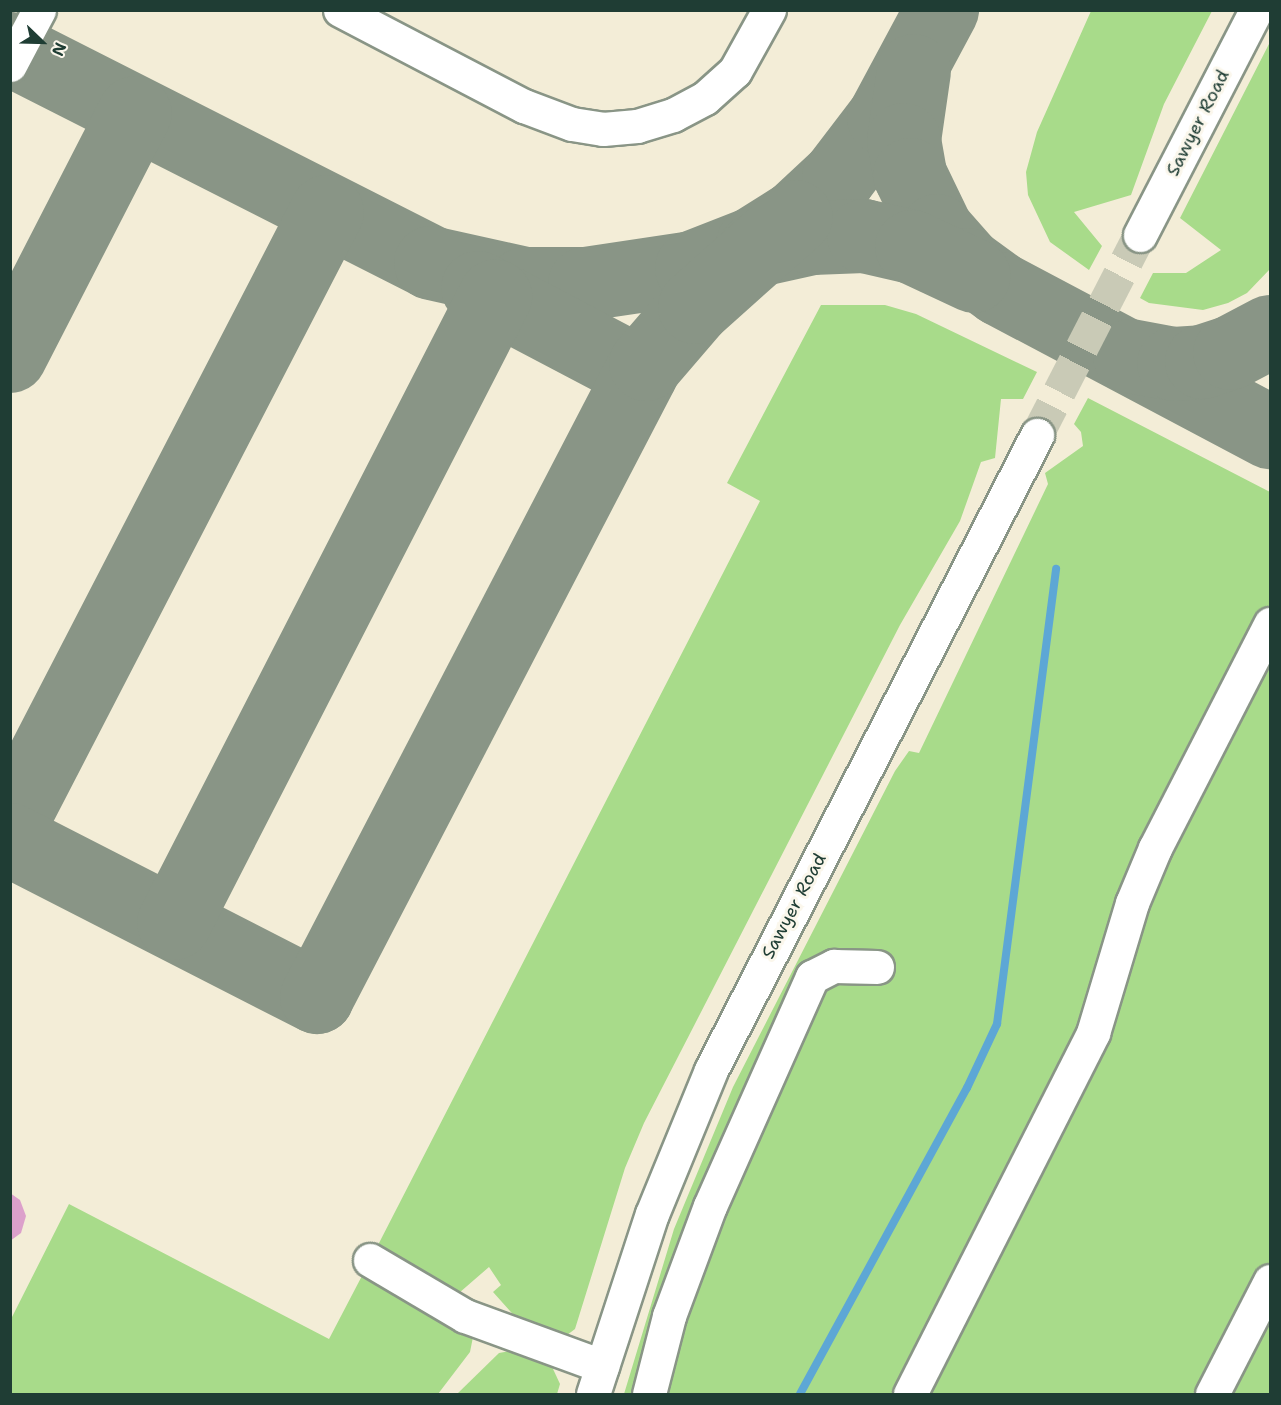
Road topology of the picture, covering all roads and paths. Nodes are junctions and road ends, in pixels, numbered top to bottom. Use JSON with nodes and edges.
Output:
{"nodes":[{"id":1,"x":39,"y":10,"type":"edge"},
{"id":2,"x":340,"y":10,"type":"edge"},
{"id":3,"x":769,"y":10,"type":"edge"},
{"id":4,"x":1256,"y":10,"type":"edge"},
{"id":5,"x":10,"y":65,"type":"edge"},
{"id":6,"x":1140,"y":235,"type":"tunnel mouth"},
{"id":7,"x":1037,"y":435,"type":"tunnel mouth"},
{"id":8,"x":1268,"y":633,"type":"edge"},
{"id":9,"x":877,"y":967,"type":"dead end"},
{"id":10,"x":370,"y":1260,"type":"dead end"},
{"id":11,"x":1270,"y":1281,"type":"edge"},
{"id":12,"x":597,"y":1380,"type":"edge"},
{"id":13,"x":649,"y":1395,"type":"edge"},
{"id":14,"x":910,"y":1395,"type":"edge"},
{"id":15,"x":1212,"y":1395,"type":"edge"}],
"edges":[{"from":1,"to":5,"type":"street"},
{"from":2,"to":3,"type":"street"},
{"from":4,"to":6,"type":"street","name":"Sawyer Road"},
{"from":7,"to":12,"type":"street","name":"Sawyer Road"},
{"from":8,"to":14,"type":"street"},
{"from":9,"to":13,"type":"street"},
{"from":10,"to":12,"type":"street"},
{"from":11,"to":15,"type":"street"}]}
